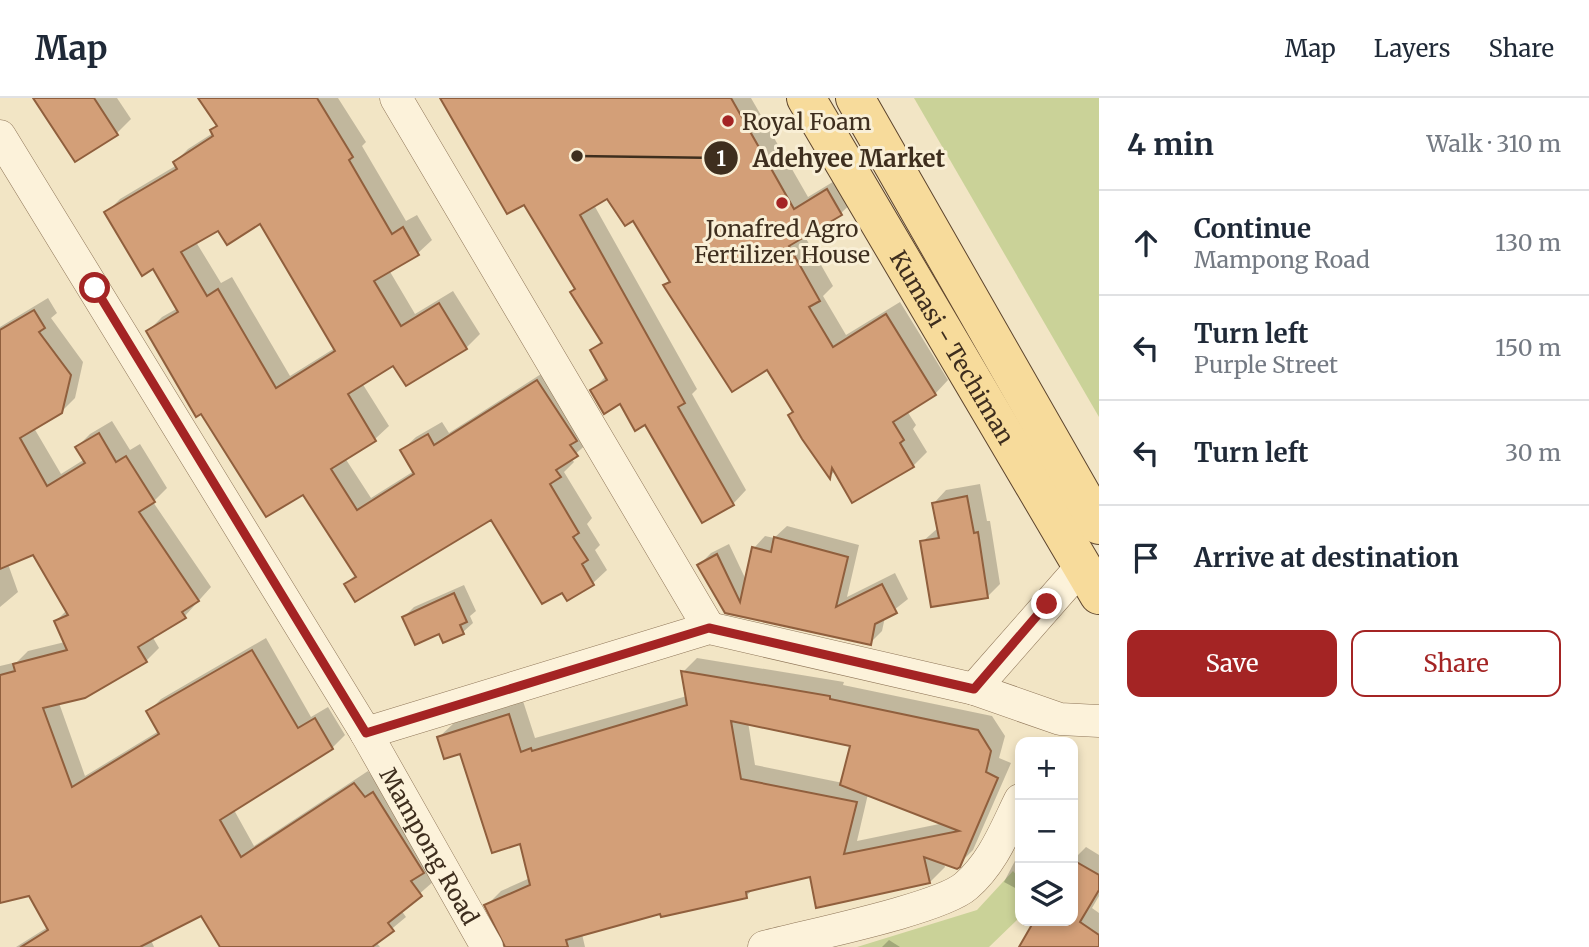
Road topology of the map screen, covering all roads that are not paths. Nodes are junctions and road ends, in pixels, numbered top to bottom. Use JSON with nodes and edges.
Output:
{"nodes":[{"id":1,"x":396,"y":98,"type":"edge"},
{"id":2,"x":806,"y":98,"type":"edge"},
{"id":3,"x":855,"y":98,"type":"edge"},
{"id":4,"x":0,"y":136,"type":"edge"},
{"id":5,"x":1099,"y":525,"type":"edge"},
{"id":6,"x":1091,"y":581,"type":"edge"},
{"id":7,"x":709,"y":628,"type":"junction"},
{"id":8,"x":974,"y":689,"type":"junction"},
{"id":9,"x":1099,"y":721,"type":"edge"},
{"id":10,"x":1054,"y":731,"type":"edge"},
{"id":11,"x":366,"y":733,"type":"junction"},
{"id":12,"x":1015,"y":810,"type":"edge"},
{"id":13,"x":487,"y":947,"type":"edge"},
{"id":14,"x":764,"y":947,"type":"edge"}],
"edges":[{"from":1,"to":7,"type":"street"},
{"from":2,"to":6,"type":"main road","name":"Kumasi - Techiman"},
{"from":3,"to":5,"type":"main road","name":"Kumasi - Techiman"},
{"from":4,"to":11,"type":"street","name":"Mampong Road"},
{"from":6,"to":8,"type":"street"},
{"from":7,"to":8,"type":"street"},
{"from":7,"to":11,"type":"street"},
{"from":8,"to":10,"type":"street"},
{"from":9,"to":10,"type":"street"},
{"from":11,"to":13,"type":"street","name":"Mampong Road"},
{"from":12,"to":14,"type":"street"}]}
